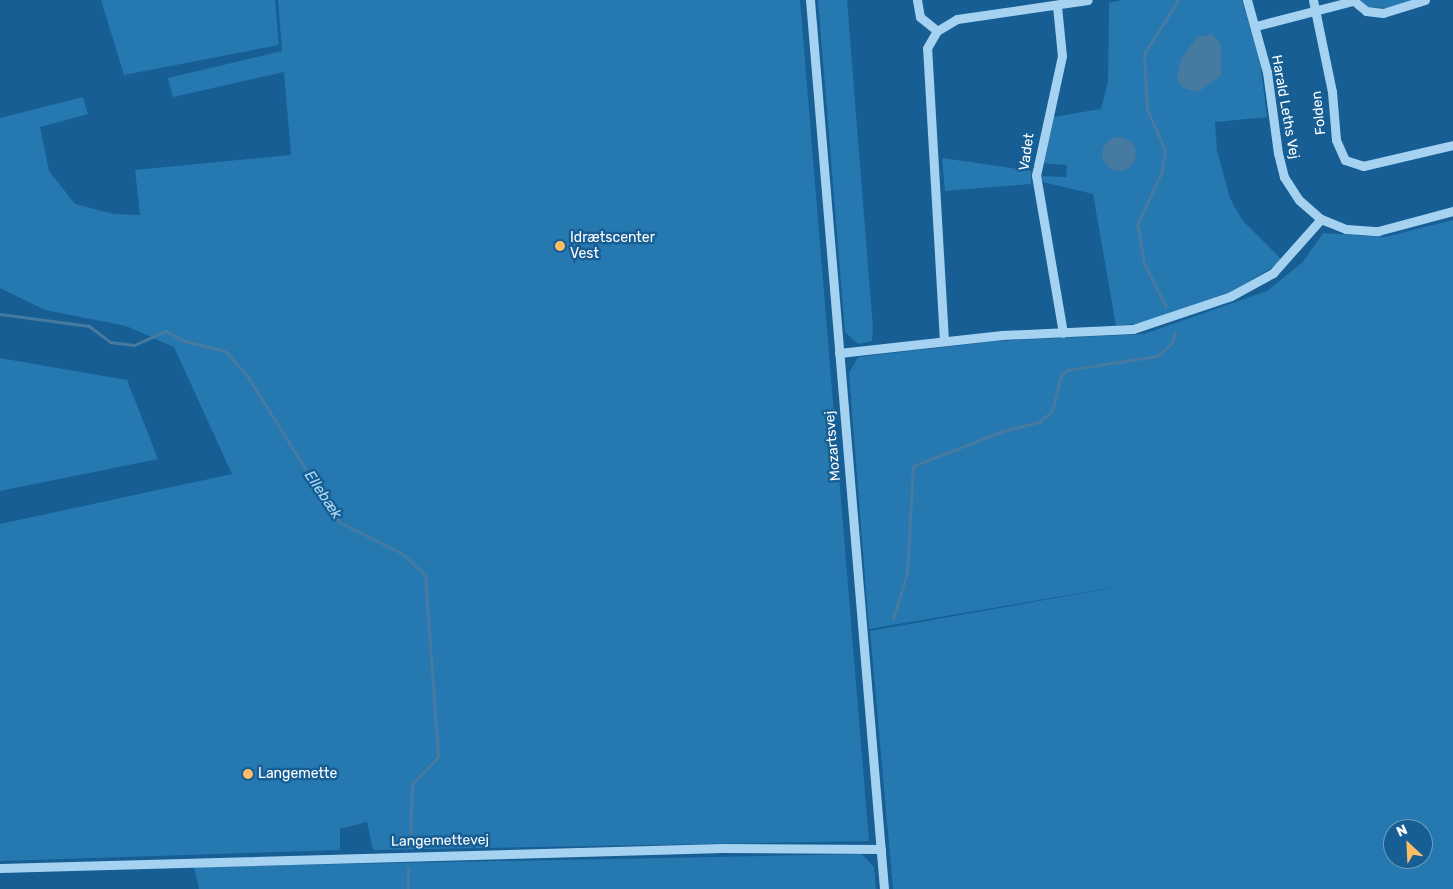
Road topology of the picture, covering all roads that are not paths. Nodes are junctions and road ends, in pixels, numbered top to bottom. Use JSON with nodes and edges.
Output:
{"nodes":[{"id":1,"x":810,"y":0,"type":"edge"},
{"id":2,"x":917,"y":0,"type":"edge"},
{"id":3,"x":1088,"y":0,"type":"edge"},
{"id":4,"x":1247,"y":0,"type":"edge"},
{"id":5,"x":1313,"y":0,"type":"edge"},
{"id":6,"x":1353,"y":0,"type":"edge"},
{"id":7,"x":1425,"y":0,"type":"edge"},
{"id":8,"x":1057,"y":6,"type":"junction"},
{"id":9,"x":1316,"y":11,"type":"junction"},
{"id":10,"x":1256,"y":26,"type":"junction"},
{"id":11,"x":937,"y":31,"type":"junction"},
{"id":12,"x":1453,"y":145,"type":"edge"},
{"id":13,"x":1453,"y":211,"type":"edge"},
{"id":14,"x":1321,"y":219,"type":"junction"},
{"id":15,"x":1063,"y":333,"type":"junction"},
{"id":16,"x":944,"y":341,"type":"junction"},
{"id":17,"x":839,"y":353,"type":"junction"},
{"id":18,"x":881,"y":849,"type":"junction"},
{"id":19,"x":0,"y":868,"type":"edge"},
{"id":20,"x":884,"y":889,"type":"edge"}],
"edges":[{"from":1,"to":17,"type":"street","name":"Mozartsvej"},
{"from":2,"to":11,"type":"street"},
{"from":3,"to":8,"type":"street"},
{"from":4,"to":10,"type":"street","name":"Harald Leths Vej"},
{"from":5,"to":9,"type":"street","name":"Folden"},
{"from":6,"to":7,"type":"street"},
{"from":6,"to":9,"type":"street"},
{"from":8,"to":11,"type":"street"},
{"from":8,"to":15,"type":"street","name":"Vadet"},
{"from":9,"to":10,"type":"street"},
{"from":9,"to":12,"type":"street","name":"Folden"},
{"from":10,"to":14,"type":"street","name":"Harald Leths Vej"},
{"from":11,"to":16,"type":"street"},
{"from":13,"to":14,"type":"street","name":"Harald Leths Vej"},
{"from":14,"to":15,"type":"street"},
{"from":15,"to":16,"type":"street"},
{"from":16,"to":17,"type":"street"},
{"from":17,"to":18,"type":"street","name":"Mozartsvej"},
{"from":18,"to":19,"type":"street","name":"Langemettevej"},
{"from":18,"to":20,"type":"street","name":"Mozartsvej"}]}
